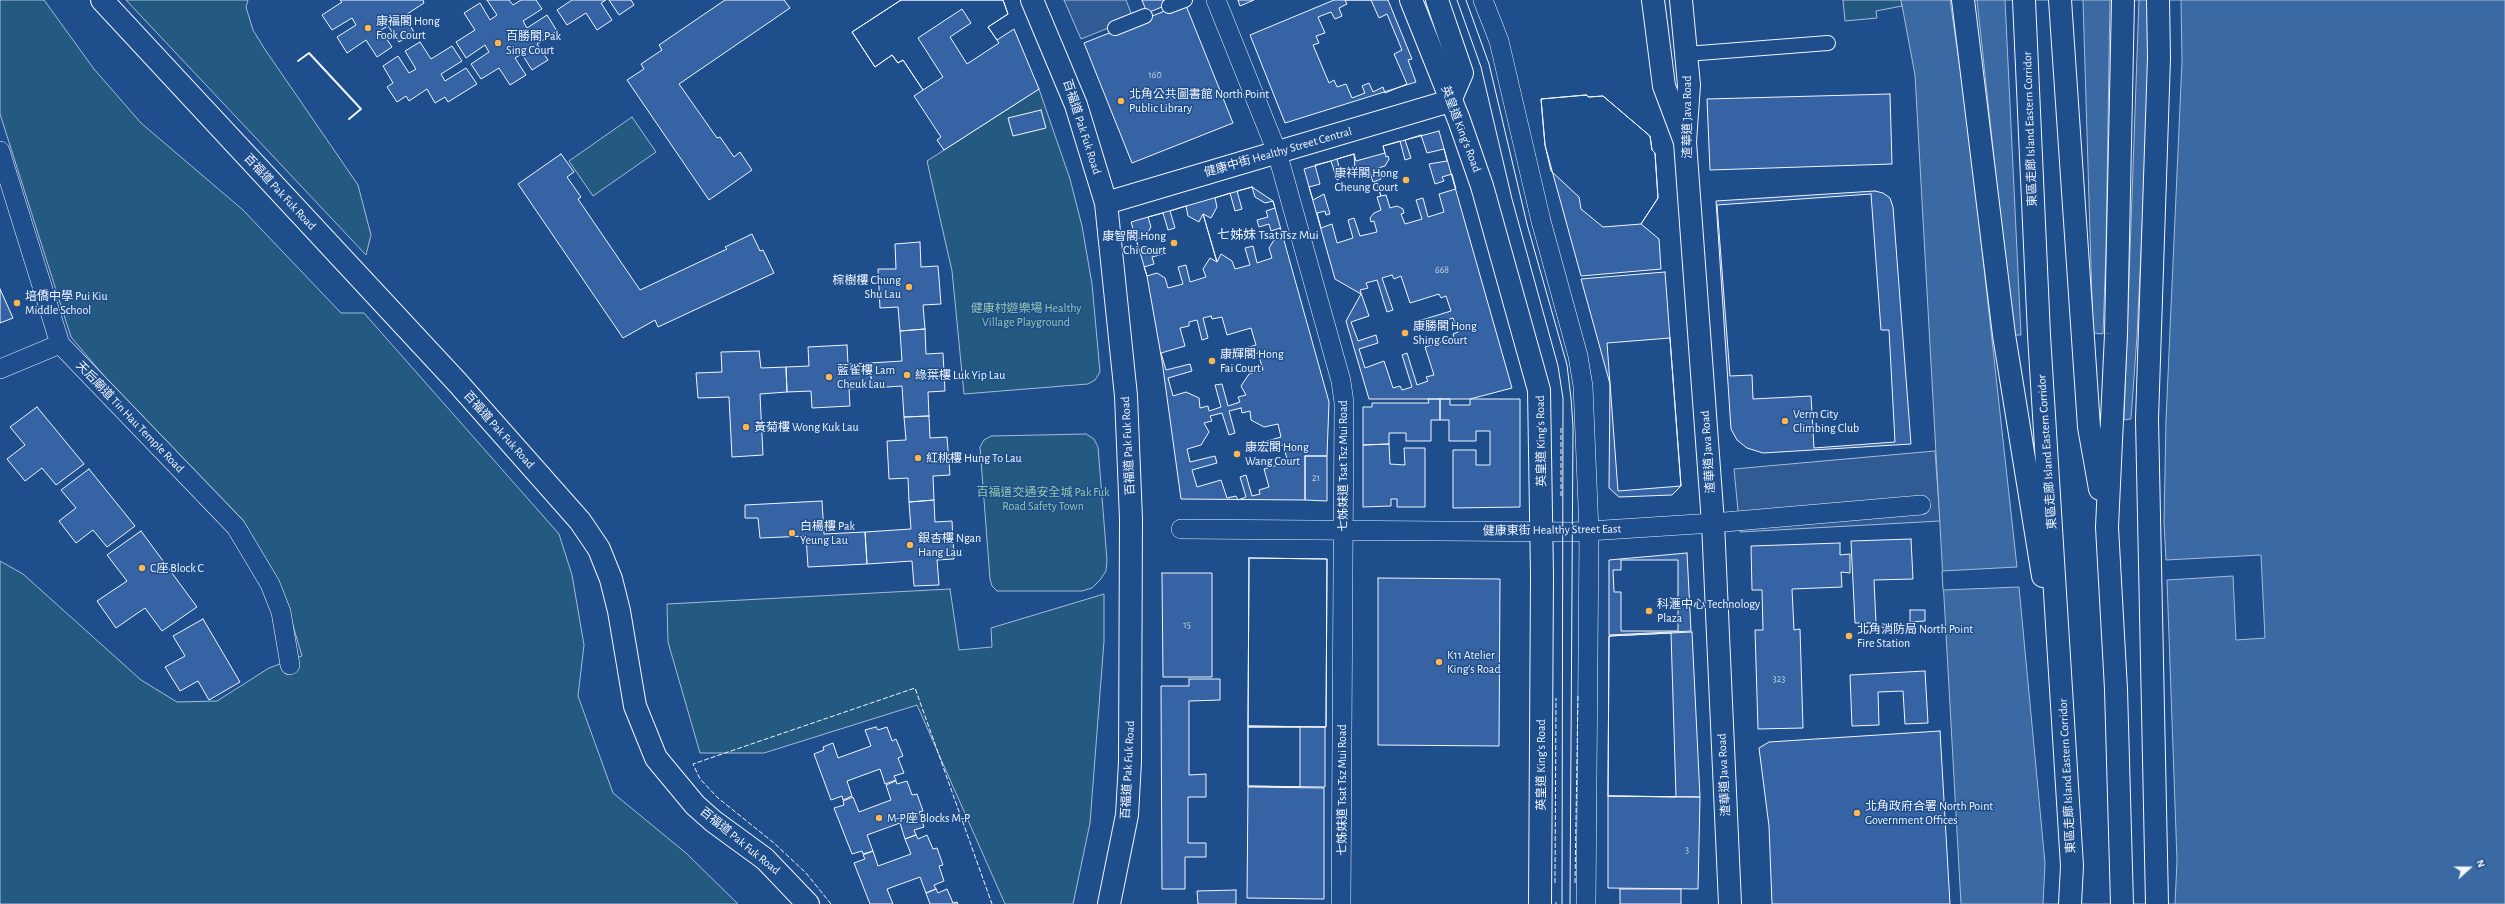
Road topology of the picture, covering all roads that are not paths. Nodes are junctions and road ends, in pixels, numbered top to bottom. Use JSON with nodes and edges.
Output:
{"nodes":[{"id":1,"x":102,"y":0,"type":"edge"},
{"id":2,"x":1032,"y":0,"type":"edge"},
{"id":3,"x":1185,"y":0,"type":"edge"},
{"id":4,"x":1216,"y":0,"type":"edge"},
{"id":5,"x":1411,"y":0,"type":"edge"},
{"id":6,"x":1437,"y":0,"type":"edge"},
{"id":7,"x":1483,"y":0,"type":"edge"},
{"id":8,"x":1653,"y":0,"type":"edge"},
{"id":9,"x":1681,"y":0,"type":"edge"},
{"id":10,"x":1963,"y":0,"type":"edge"},
{"id":11,"x":2024,"y":0,"type":"edge"},
{"id":12,"x":2060,"y":0,"type":"edge"},
{"id":13,"x":2123,"y":0,"type":"edge"},
{"id":14,"x":2158,"y":0,"type":"edge"},
{"id":15,"x":1169,"y":6,"type":"dead end"},
{"id":16,"x":1145,"y":16,"type":"dead end"},
{"id":17,"x":1115,"y":28,"type":"dead end"},
{"id":18,"x":1828,"y":43,"type":"dead end"},
{"id":19,"x":1686,"y":54,"type":"junction"},
{"id":20,"x":1450,"y":101,"type":"junction"},
{"id":21,"x":1685,"y":142,"type":"junction"},
{"id":22,"x":0,"y":151,"type":"edge"},
{"id":23,"x":1277,"y":152,"type":"junction"},
{"id":24,"x":1106,"y":203,"type":"junction"},
{"id":25,"x":60,"y":344,"type":"junction"},
{"id":26,"x":0,"y":369,"type":"edge"},
{"id":27,"x":1921,"y":505,"type":"dead end"},
{"id":28,"x":1713,"y":523,"type":"junction"},
{"id":29,"x":2107,"y":527,"type":"junction"},
{"id":30,"x":1181,"y":528,"type":"dead end"},
{"id":31,"x":1344,"y":530,"type":"junction"},
{"id":32,"x":1589,"y":530,"type":"junction"},
{"id":33,"x":1542,"y":532,"type":"junction"},
{"id":34,"x":290,"y":665,"type":"dead end"},
{"id":35,"x":2062,"y":694,"type":"junction"},
{"id":36,"x":808,"y":904,"type":"edge"},
{"id":37,"x":1109,"y":904,"type":"edge"},
{"id":38,"x":1341,"y":904,"type":"edge"},
{"id":39,"x":1540,"y":904,"type":"edge"},
{"id":40,"x":1586,"y":904,"type":"edge"},
{"id":41,"x":1730,"y":904,"type":"edge"},
{"id":42,"x":2070,"y":904,"type":"edge"},
{"id":43,"x":2122,"y":904,"type":"edge"},
{"id":44,"x":2157,"y":904,"type":"edge"}],
"edges":[{"from":1,"to":36,"type":"main road","name":"百福道 Pak Fuk Road"},
{"from":2,"to":24,"type":"main road","name":"百福道 Pak Fuk Road"},
{"from":3,"to":15,"type":"street"},
{"from":4,"to":23,"type":"street","name":"七姊妹道 Tsat Tsz Mui Road"},
{"from":5,"to":20,"type":"main road","name":"英皇道 King's Road"},
{"from":6,"to":20,"type":"main road"},
{"from":7,"to":32,"type":"street"},
{"from":8,"to":21,"type":"main road"},
{"from":9,"to":19,"type":"main road","name":"渣華道 Java Road"},
{"from":10,"to":35,"type":"main road"},
{"from":11,"to":35,"type":"main road","name":"東區走廊 Island Eastern Corridor"},
{"from":12,"to":29,"type":"main road"},
{"from":13,"to":29,"type":"main road"},
{"from":14,"to":44,"type":"main road"},
{"from":16,"to":17,"type":"street"},
{"from":18,"to":19,"type":"street"},
{"from":19,"to":21,"type":"main road","name":"渣華道 Java Road"},
{"from":20,"to":23,"type":"main road","name":"健康中街 Healthy Street Central"},
{"from":20,"to":33,"type":"main road","name":"英皇道 King's Road"},
{"from":21,"to":28,"type":"main road","name":"渣華道 Java Road"},
{"from":22,"to":25,"type":"street","name":"天后廟道 Tin Hau Temple Road"},
{"from":23,"to":24,"type":"main road","name":"健康中街 Healthy Street Central"},
{"from":23,"to":31,"type":"street","name":"七姊妹道 Tsat Tsz Mui Road"},
{"from":24,"to":37,"type":"main road","name":"百福道 Pak Fuk Road"},
{"from":25,"to":26,"type":"street"},
{"from":25,"to":34,"type":"street","name":"天后廟道 Tin Hau Temple Road"},
{"from":27,"to":28,"type":"street","name":"健康東街 Healthy Street East"},
{"from":28,"to":32,"type":"street","name":"健康東街 Healthy Street East"},
{"from":28,"to":41,"type":"main road","name":"渣華道 Java Road"},
{"from":29,"to":43,"type":"main road"},
{"from":30,"to":31,"type":"street","name":"健康東街 Healthy Street East"},
{"from":31,"to":33,"type":"street","name":"健康東街 Healthy Street East"},
{"from":31,"to":38,"type":"street","name":"七姊妹道 Tsat Tsz Mui Road"},
{"from":32,"to":33,"type":"street","name":"健康東街 Healthy Street East"},
{"from":32,"to":40,"type":"street"},
{"from":33,"to":39,"type":"main road","name":"英皇道 King's Road"},
{"from":35,"to":42,"type":"main road","name":"東區走廊 Island Eastern Corridor"}]}
